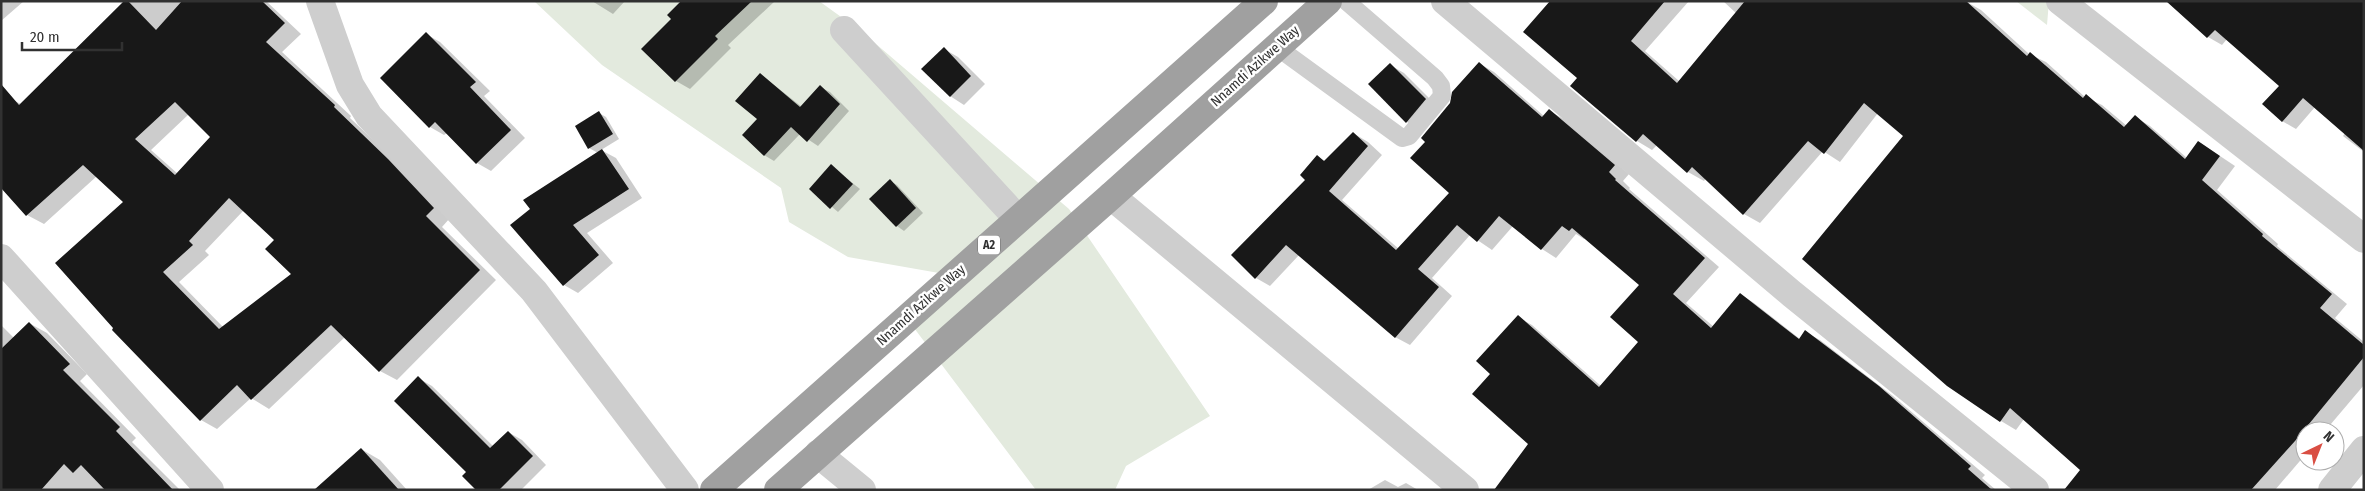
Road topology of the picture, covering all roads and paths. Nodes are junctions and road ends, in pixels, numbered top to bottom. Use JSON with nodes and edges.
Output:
{"nodes":[{"id":1,"x":320,"y":1,"type":"edge"},
{"id":2,"x":1264,"y":1,"type":"edge"},
{"id":3,"x":1328,"y":1,"type":"edge"},
{"id":4,"x":1346,"y":1,"type":"edge"},
{"id":5,"x":1445,"y":1,"type":"edge"},
{"id":6,"x":2060,"y":1,"type":"edge"},
{"id":7,"x":844,"y":30,"type":"dead end"},
{"id":8,"x":1277,"y":47,"type":"junction"},
{"id":9,"x":1111,"y":196,"type":"junction"},
{"id":10,"x":1018,"y":219,"type":"junction"},
{"id":11,"x":2364,"y":239,"type":"edge"},
{"id":12,"x":1,"y":258,"type":"edge"},
{"id":13,"x":2364,"y":450,"type":"edge"},
{"id":14,"x":818,"y":454,"type":"junction"},
{"id":15,"x":210,"y":490,"type":"edge"},
{"id":16,"x":685,"y":490,"type":"edge"},
{"id":17,"x":714,"y":490,"type":"edge"},
{"id":18,"x":778,"y":490,"type":"edge"},
{"id":19,"x":862,"y":490,"type":"edge"},
{"id":20,"x":1465,"y":490,"type":"edge"},
{"id":21,"x":2035,"y":490,"type":"edge"},
{"id":22,"x":2332,"y":490,"type":"edge"}],
"edges":[{"from":1,"to":16,"type":"street"},
{"from":2,"to":10,"type":"highway","name":"Nnamdi Azikwe Way","number":"A2"},
{"from":3,"to":8,"type":"highway","name":"Nnamdi Azikwe Way"},
{"from":4,"to":8,"type":"lane"},
{"from":5,"to":21,"type":"street"},
{"from":6,"to":11,"type":"street"},
{"from":7,"to":10,"type":"street"},
{"from":8,"to":9,"type":"highway","name":"Nnamdi Azikwe Way"},
{"from":9,"to":14,"type":"highway","name":"Nnamdi Azikwe Way"},
{"from":9,"to":20,"type":"street"},
{"from":10,"to":17,"type":"highway","name":"Nnamdi Azikwe Way","number":"A2"},
{"from":12,"to":15,"type":"street"},
{"from":13,"to":22,"type":"street"},
{"from":14,"to":18,"type":"highway","name":"Nnamdi Azikwe Way"},
{"from":14,"to":19,"type":"street"}]}
